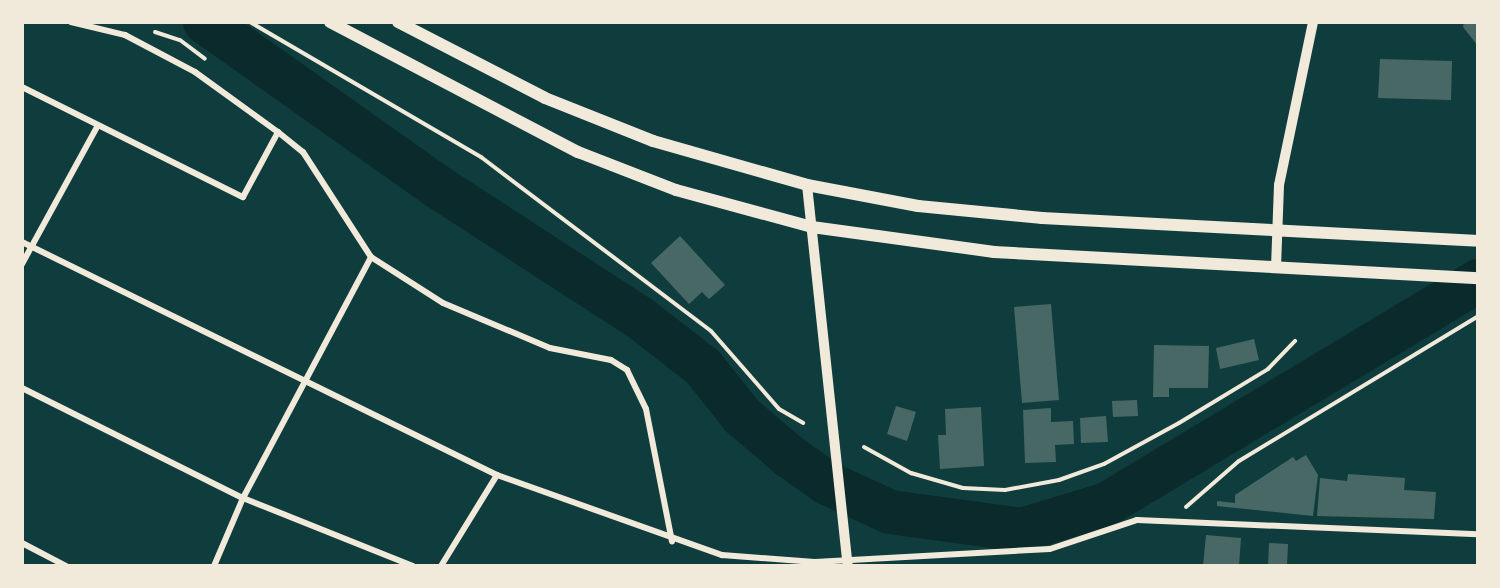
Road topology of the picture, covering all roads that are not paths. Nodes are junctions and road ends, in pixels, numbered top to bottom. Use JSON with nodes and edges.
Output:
{"nodes":[{"id":1,"x":71,"y":22,"type":"edge"},
{"id":2,"x":330,"y":22,"type":"edge"},
{"id":3,"x":398,"y":22,"type":"edge"},
{"id":4,"x":1313,"y":22,"type":"edge"},
{"id":5,"x":22,"y":87,"type":"edge"},
{"id":6,"x":98,"y":125,"type":"junction"},
{"id":7,"x":278,"y":132,"type":"junction"},
{"id":8,"x":807,"y":185,"type":"junction"},
{"id":9,"x":812,"y":227,"type":"junction"},
{"id":10,"x":1276,"y":229,"type":"junction"},
{"id":11,"x":1478,"y":241,"type":"edge"},
{"id":12,"x":22,"y":242,"type":"edge"},
{"id":13,"x":32,"y":246,"type":"junction"},
{"id":14,"x":371,"y":257,"type":"junction"},
{"id":15,"x":22,"y":264,"type":"edge"},
{"id":16,"x":1276,"y":267,"type":"junction"},
{"id":17,"x":1478,"y":278,"type":"edge"},
{"id":18,"x":306,"y":381,"type":"junction"},
{"id":19,"x":22,"y":388,"type":"edge"},
{"id":20,"x":497,"y":475,"type":"junction"},
{"id":21,"x":243,"y":498,"type":"junction"},
{"id":22,"x":1478,"y":534,"type":"edge"},
{"id":23,"x":672,"y":541,"type":"junction"},
{"id":24,"x":22,"y":543,"type":"edge"},
{"id":25,"x":848,"y":562,"type":"edge"},
{"id":26,"x":66,"y":566,"type":"edge"},
{"id":27,"x":214,"y":566,"type":"edge"},
{"id":28,"x":413,"y":566,"type":"edge"},
{"id":29,"x":441,"y":566,"type":"edge"}],
"edges":[{"from":1,"to":7,"type":"street"},
{"from":2,"to":9,"type":"main road"},
{"from":3,"to":8,"type":"main road"},
{"from":4,"to":10,"type":"street"},
{"from":5,"to":6,"type":"street"},
{"from":6,"to":7,"type":"street"},
{"from":6,"to":13,"type":"street"},
{"from":7,"to":14,"type":"street"},
{"from":8,"to":9,"type":"street"},
{"from":8,"to":10,"type":"main road"},
{"from":9,"to":16,"type":"main road"},
{"from":9,"to":25,"type":"street"},
{"from":10,"to":11,"type":"main road"},
{"from":10,"to":16,"type":"street"},
{"from":12,"to":13,"type":"street"},
{"from":13,"to":15,"type":"street"},
{"from":13,"to":18,"type":"street"},
{"from":14,"to":18,"type":"street"},
{"from":14,"to":23,"type":"street"},
{"from":16,"to":17,"type":"main road"},
{"from":18,"to":20,"type":"street"},
{"from":18,"to":21,"type":"street"},
{"from":19,"to":21,"type":"street"},
{"from":20,"to":23,"type":"street"},
{"from":20,"to":29,"type":"street"},
{"from":21,"to":27,"type":"street"},
{"from":21,"to":28,"type":"street"},
{"from":22,"to":25,"type":"street"},
{"from":23,"to":25,"type":"street"},
{"from":24,"to":26,"type":"street"}]}
